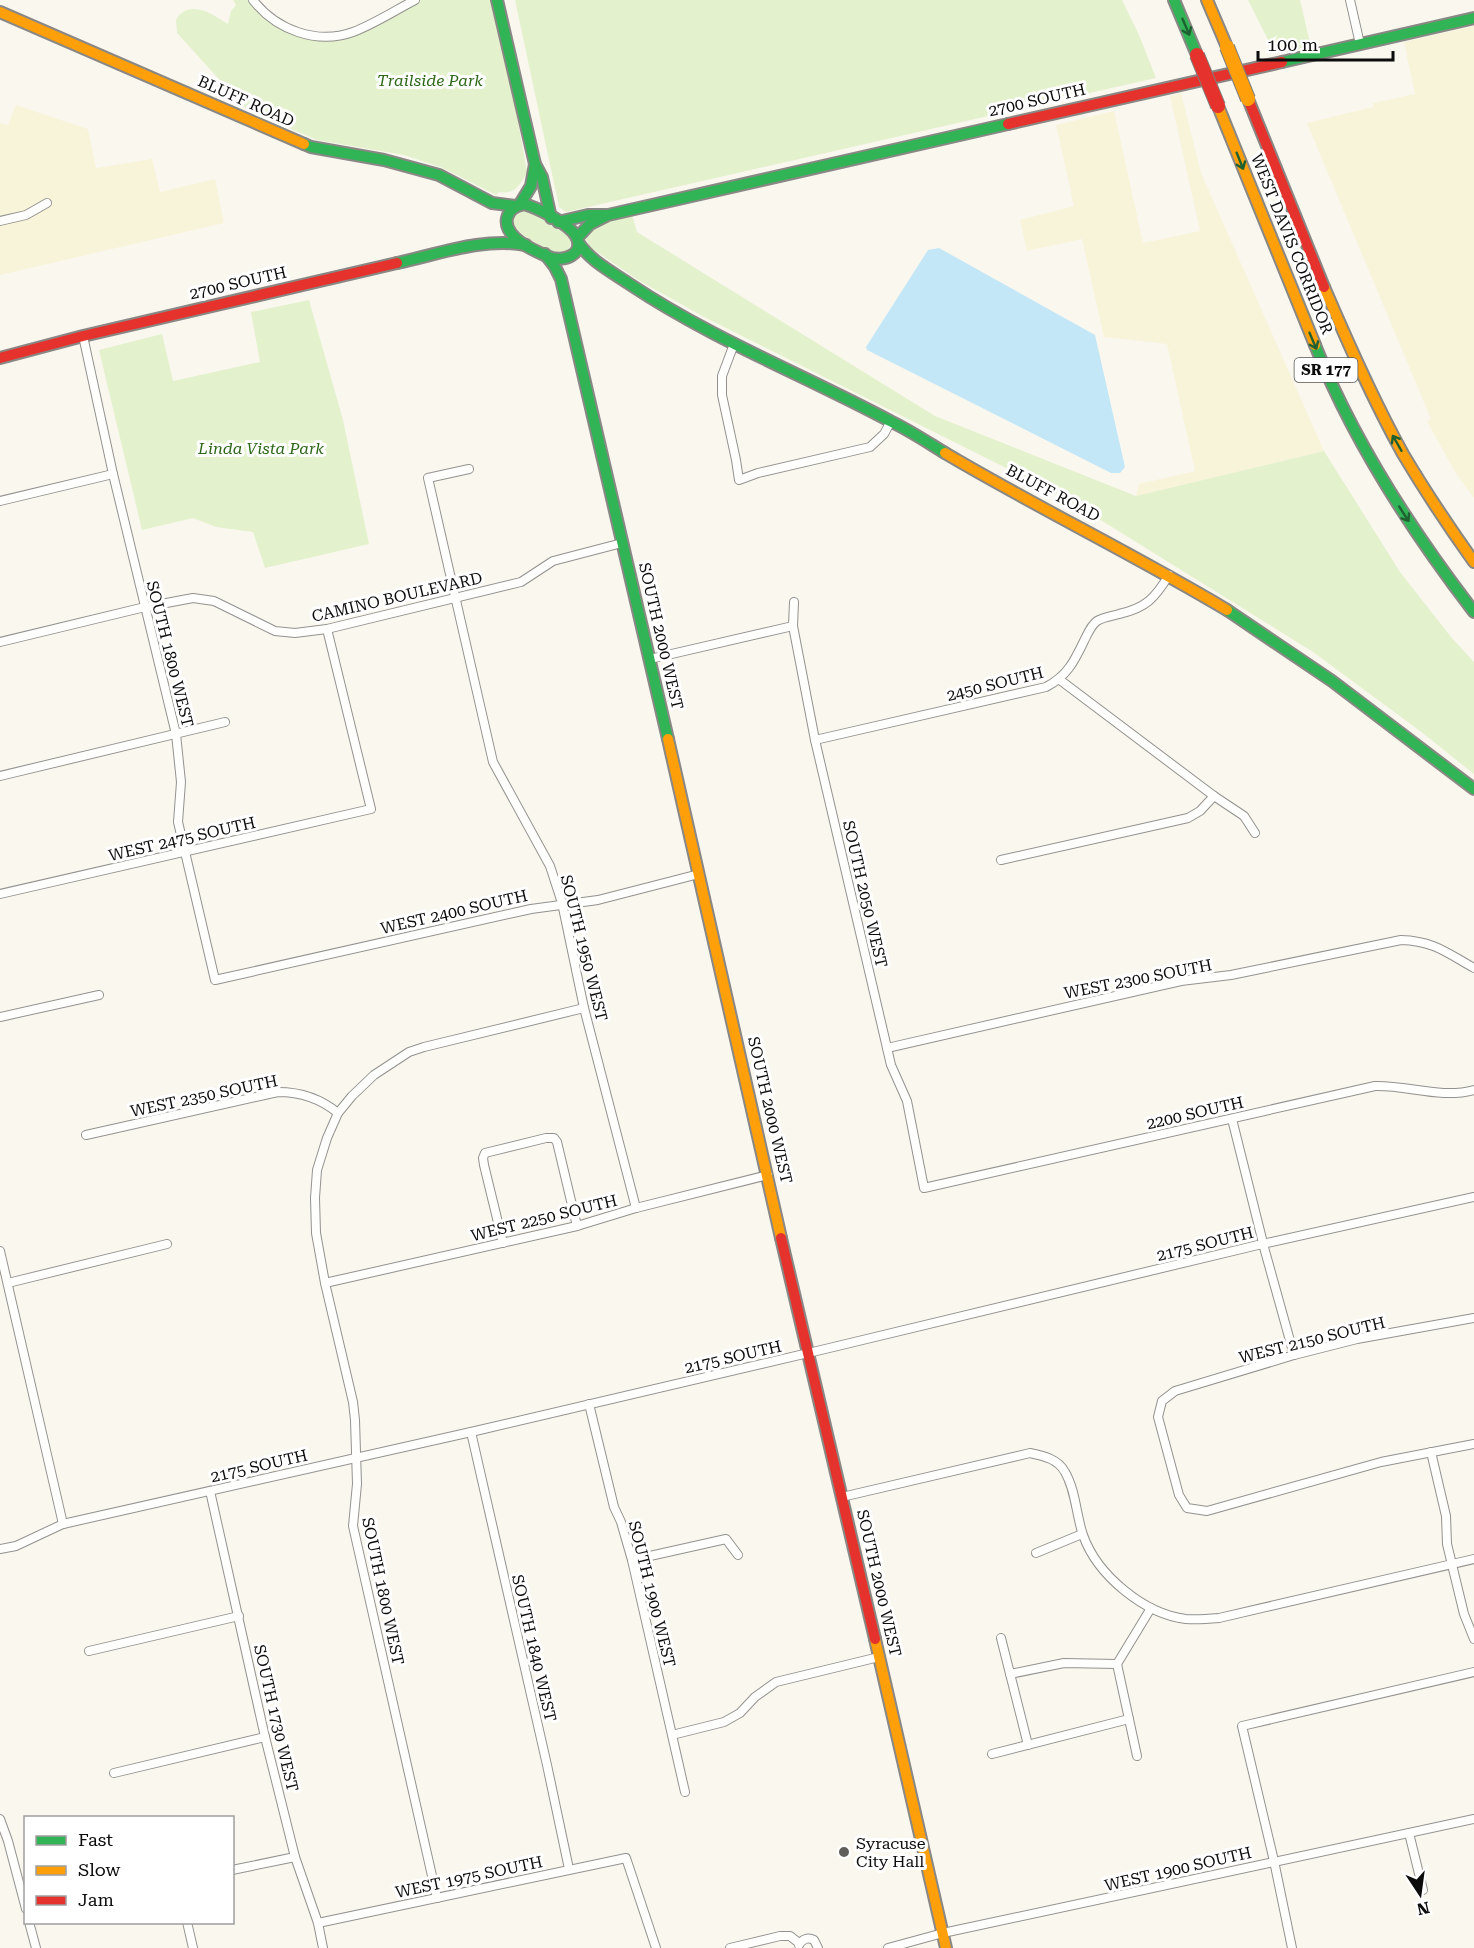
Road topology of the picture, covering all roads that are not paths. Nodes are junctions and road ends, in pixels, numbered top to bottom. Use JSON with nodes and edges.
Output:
{"nodes":[{"id":1,"x":253,"y":0,"type":"edge"},
{"id":2,"x":415,"y":0,"type":"edge"},
{"id":3,"x":497,"y":0,"type":"edge"},
{"id":4,"x":1174,"y":0,"type":"edge"},
{"id":5,"x":1207,"y":0,"type":"edge"},
{"id":6,"x":1350,"y":0,"type":"edge"},
{"id":7,"x":0,"y":12,"type":"edge"},
{"id":8,"x":1474,"y":18,"type":"edge"},
{"id":9,"x":1360,"y":44,"type":"junction"},
{"id":10,"x":535,"y":164,"type":"junction"},
{"id":11,"x":485,"y":200,"type":"junction"},
{"id":12,"x":47,"y":203,"type":"dead end"},
{"id":13,"x":518,"y":205,"type":"junction"},
{"id":14,"x":608,"y":215,"type":"junction"},
{"id":15,"x":555,"y":220,"type":"junction"},
{"id":16,"x":0,"y":221,"type":"edge"},
{"id":17,"x":507,"y":224,"type":"junction"},
{"id":18,"x":578,"y":240,"type":"junction"},
{"id":19,"x":485,"y":243,"type":"junction"},
{"id":20,"x":529,"y":246,"type":"junction"},
{"id":21,"x":545,"y":254,"type":"junction"},
{"id":22,"x":570,"y":258,"type":"junction"},
{"id":23,"x":595,"y":261,"type":"junction"},
{"id":24,"x":561,"y":279,"type":"junction"},
{"id":25,"x":83,"y":336,"type":"junction"},
{"id":26,"x":734,"y":344,"type":"junction"},
{"id":27,"x":0,"y":358,"type":"edge"},
{"id":28,"x":891,"y":421,"type":"junction"},
{"id":29,"x":469,"y":469,"type":"dead end"},
{"id":30,"x":112,"y":474,"type":"junction"},
{"id":31,"x":0,"y":501,"type":"edge"},
{"id":32,"x":622,"y":543,"type":"junction"},
{"id":33,"x":1474,"y":562,"type":"edge"},
{"id":34,"x":1169,"y":575,"type":"junction"},
{"id":35,"x":455,"y":599,"type":"junction"},
{"id":36,"x":794,"y":602,"type":"dead end"},
{"id":37,"x":145,"y":608,"type":"junction"},
{"id":38,"x":1474,"y":612,"type":"edge"},
{"id":39,"x":793,"y":626,"type":"junction"},
{"id":40,"x":327,"y":628,"type":"junction"},
{"id":41,"x":0,"y":642,"type":"edge"},
{"id":42,"x":650,"y":659,"type":"junction"},
{"id":43,"x":1060,"y":680,"type":"junction"},
{"id":44,"x":225,"y":723,"type":"dead end"},
{"id":45,"x":176,"y":734,"type":"junction"},
{"id":46,"x":815,"y":741,"type":"junction"},
{"id":47,"x":0,"y":776,"type":"edge"},
{"id":48,"x":1474,"y":789,"type":"edge"},
{"id":49,"x":1214,"y":796,"type":"junction"},
{"id":50,"x":1255,"y":832,"type":"dead end"},
{"id":51,"x":184,"y":853,"type":"junction"},
{"id":52,"x":1001,"y":860,"type":"dead end"},
{"id":53,"x":699,"y":874,"type":"junction"},
{"id":54,"x":0,"y":894,"type":"edge"},
{"id":55,"x":562,"y":903,"type":"junction"},
{"id":56,"x":1474,"y":969,"type":"edge"},
{"id":57,"x":215,"y":980,"type":"joint"},
{"id":58,"x":99,"y":995,"type":"dead end"},
{"id":59,"x":584,"y":1008,"type":"junction"},
{"id":60,"x":0,"y":1017,"type":"edge"},
{"id":61,"x":887,"y":1048,"type":"junction"},
{"id":62,"x":1474,"y":1090,"type":"edge"},
{"id":63,"x":338,"y":1113,"type":"junction"},
{"id":64,"x":1232,"y":1119,"type":"junction"},
{"id":65,"x":86,"y":1135,"type":"dead end"},
{"id":66,"x":768,"y":1175,"type":"junction"},
{"id":67,"x":924,"y":1188,"type":"joint"},
{"id":68,"x":1474,"y":1197,"type":"edge"},
{"id":69,"x":636,"y":1208,"type":"junction"},
{"id":70,"x":577,"y":1226,"type":"junction"},
{"id":71,"x":503,"y":1243,"type":"junction"},
{"id":72,"x":1264,"y":1243,"type":"junction"},
{"id":73,"x":167,"y":1245,"type":"dead end"},
{"id":74,"x":0,"y":1251,"type":"edge"},
{"id":75,"x":8,"y":1283,"type":"junction"},
{"id":76,"x":325,"y":1283,"type":"junction"},
{"id":77,"x":1474,"y":1318,"type":"edge"},
{"id":78,"x":807,"y":1353,"type":"junction"},
{"id":79,"x":1294,"y":1355,"type":"junction"},
{"id":80,"x":589,"y":1404,"type":"junction"},
{"id":81,"x":471,"y":1432,"type":"junction"},
{"id":82,"x":1474,"y":1444,"type":"edge"},
{"id":83,"x":1431,"y":1452,"type":"junction"},
{"id":84,"x":355,"y":1458,"type":"junction"},
{"id":85,"x":210,"y":1491,"type":"junction"},
{"id":86,"x":842,"y":1497,"type":"junction"},
{"id":87,"x":63,"y":1524,"type":"junction"},
{"id":88,"x":1082,"y":1534,"type":"junction"},
{"id":89,"x":0,"y":1549,"type":"edge"},
{"id":90,"x":1035,"y":1553,"type":"dead end"},
{"id":91,"x":738,"y":1555,"type":"dead end"},
{"id":92,"x":1474,"y":1558,"type":"edge"},
{"id":93,"x":632,"y":1560,"type":"junction"},
{"id":94,"x":1452,"y":1563,"type":"junction"},
{"id":95,"x":1151,"y":1608,"type":"junction"},
{"id":96,"x":239,"y":1616,"type":"junction"},
{"id":97,"x":1001,"y":1638,"type":"dead end"},
{"id":98,"x":1474,"y":1639,"type":"edge"},
{"id":99,"x":89,"y":1651,"type":"dead end"},
{"id":100,"x":879,"y":1657,"type":"junction"},
{"id":101,"x":1117,"y":1664,"type":"junction"},
{"id":102,"x":1474,"y":1672,"type":"edge"},
{"id":103,"x":1010,"y":1674,"type":"junction"},
{"id":104,"x":1129,"y":1719,"type":"junction"},
{"id":105,"x":672,"y":1735,"type":"junction"},
{"id":106,"x":265,"y":1737,"type":"junction"},
{"id":107,"x":1028,"y":1745,"type":"junction"},
{"id":108,"x":992,"y":1754,"type":"dead end"},
{"id":109,"x":1137,"y":1756,"type":"dead end"},
{"id":110,"x":114,"y":1773,"type":"dead end"},
{"id":111,"x":685,"y":1792,"type":"dead end"},
{"id":112,"x":0,"y":1819,"type":"edge"},
{"id":113,"x":1474,"y":1819,"type":"edge"},
{"id":114,"x":1409,"y":1833,"type":"junction"},
{"id":115,"x":295,"y":1857,"type":"junction"},
{"id":116,"x":1274,"y":1861,"type":"junction"},
{"id":117,"x":569,"y":1869,"type":"junction"},
{"id":118,"x":234,"y":1870,"type":"edge"},
{"id":119,"x":1422,"y":1890,"type":"dead end"},
{"id":120,"x":437,"y":1898,"type":"junction"},
{"id":121,"x":24,"y":1901,"type":"edge"},
{"id":122,"x":318,"y":1923,"type":"junction"},
{"id":123,"x":29,"y":1924,"type":"edge"},
{"id":124,"x":187,"y":1924,"type":"edge"},
{"id":125,"x":943,"y":1933,"type":"junction"},
{"id":126,"x":799,"y":1946,"type":"edge"},
{"id":127,"x":36,"y":1948,"type":"edge"},
{"id":128,"x":194,"y":1948,"type":"edge"},
{"id":129,"x":323,"y":1948,"type":"edge"},
{"id":130,"x":656,"y":1948,"type":"edge"},
{"id":131,"x":730,"y":1948,"type":"edge"},
{"id":132,"x":818,"y":1948,"type":"edge"},
{"id":133,"x":888,"y":1948,"type":"edge"},
{"id":134,"x":946,"y":1948,"type":"edge"},
{"id":135,"x":1292,"y":1948,"type":"edge"}],
"edges":[{"from":1,"to":2,"type":"street"},
{"from":3,"to":10,"type":"main road"},
{"from":4,"to":38,"type":"main road","name":"WEST DAVIS CORRIDOR","number":"SR 177","one_way":true,"bridge":true},
{"from":33,"to":5,"type":"main road","name":"WEST DAVIS CORRIDOR","number":"SR 177","one_way":true,"bridge":true},
{"from":6,"to":9,"type":"street"},
{"from":7,"to":11,"type":"main road","name":"BLUFF ROAD"},
{"from":8,"to":9,"type":"main road","name":"2700 SOUTH"},
{"from":9,"to":14,"type":"main road","name":"2700 SOUTH"},
{"from":10,"to":13,"type":"main road"},
{"from":10,"to":15,"type":"main road"},
{"from":11,"to":13,"type":"main road","name":"BLUFF ROAD"},
{"from":11,"to":17,"type":"main road","name":"BLUFF ROAD"},
{"from":12,"to":16,"type":"street"},
{"from":13,"to":15,"type":"main road","name":"BLUFF ROAD"},
{"from":13,"to":17,"type":"main road"},
{"from":14,"to":15,"type":"main road"},
{"from":14,"to":18,"type":"main road"},
{"from":15,"to":18,"type":"main road","name":"BLUFF ROAD"},
{"from":17,"to":19,"type":"main road","name":"2700 SOUTH"},
{"from":17,"to":20,"type":"main road","name":"BLUFF ROAD"},
{"from":18,"to":22,"type":"main road"},
{"from":18,"to":23,"type":"main road","name":"BLUFF ROAD"},
{"from":19,"to":20,"type":"main road","name":"2700 SOUTH"},
{"from":19,"to":25,"type":"main road","name":"2700 SOUTH"},
{"from":20,"to":21,"type":"main road","name":"BLUFF ROAD"},
{"from":21,"to":22,"type":"main road","name":"BLUFF ROAD"},
{"from":21,"to":24,"type":"main road","name":"SOUTH 2000 WEST"},
{"from":22,"to":23,"type":"main road","name":"BLUFF ROAD"},
{"from":22,"to":24,"type":"main road"},
{"from":23,"to":26,"type":"main road","name":"BLUFF ROAD"},
{"from":24,"to":32,"type":"main road","name":"SOUTH 2000 WEST"},
{"from":25,"to":27,"type":"main road","name":"2700 SOUTH"},
{"from":25,"to":30,"type":"street","name":"SOUTH 1800 WEST"},
{"from":26,"to":28,"type":"main road","name":"BLUFF ROAD"},
{"from":26,"to":28,"type":"street"},
{"from":28,"to":34,"type":"main road","name":"BLUFF ROAD"},
{"from":29,"to":35,"type":"street","name":"SOUTH 1950 WEST"},
{"from":30,"to":31,"type":"street"},
{"from":30,"to":37,"type":"street","name":"SOUTH 1800 WEST"},
{"from":32,"to":35,"type":"street","name":"CAMINO BOULEVARD"},
{"from":32,"to":42,"type":"main road","name":"SOUTH 2000 WEST"},
{"from":34,"to":43,"type":"street","name":"2450 SOUTH"},
{"from":34,"to":48,"type":"main road","name":"BLUFF ROAD"},
{"from":35,"to":40,"type":"street","name":"CAMINO BOULEVARD"},
{"from":35,"to":55,"type":"street","name":"SOUTH 1950 WEST"},
{"from":36,"to":39,"type":"street","name":"SOUTH 2050 WEST"},
{"from":37,"to":40,"type":"street","name":"CAMINO BOULEVARD"},
{"from":37,"to":41,"type":"street","name":"CAMINO BOULEVARD"},
{"from":37,"to":45,"type":"street","name":"SOUTH 1800 WEST"},
{"from":39,"to":42,"type":"street"},
{"from":39,"to":46,"type":"street","name":"SOUTH 2050 WEST"},
{"from":40,"to":51,"type":"street","name":"WEST 2475 SOUTH"},
{"from":42,"to":53,"type":"main road","name":"SOUTH 2000 WEST"},
{"from":43,"to":46,"type":"street","name":"2450 SOUTH"},
{"from":43,"to":49,"type":"street"},
{"from":44,"to":45,"type":"street"},
{"from":45,"to":47,"type":"street"},
{"from":45,"to":51,"type":"street","name":"SOUTH 1800 WEST"},
{"from":46,"to":61,"type":"street","name":"SOUTH 2050 WEST"},
{"from":49,"to":50,"type":"street"},
{"from":49,"to":52,"type":"street"},
{"from":51,"to":54,"type":"street","name":"WEST 2475 SOUTH"},
{"from":51,"to":57,"type":"street","name":"SOUTH 1800 WEST"},
{"from":53,"to":55,"type":"street","name":"WEST 2400 SOUTH"},
{"from":53,"to":66,"type":"main road","name":"SOUTH 2000 WEST"},
{"from":55,"to":57,"type":"street","name":"WEST 2400 SOUTH"},
{"from":55,"to":59,"type":"street","name":"SOUTH 1950 WEST"},
{"from":56,"to":61,"type":"street","name":"WEST 2300 SOUTH"},
{"from":58,"to":60,"type":"street"},
{"from":59,"to":63,"type":"street"},
{"from":59,"to":69,"type":"street","name":"SOUTH 1950 WEST"},
{"from":61,"to":67,"type":"street","name":"SOUTH 2050 WEST"},
{"from":62,"to":64,"type":"street","name":"2200 SOUTH"},
{"from":63,"to":65,"type":"street","name":"WEST 2350 SOUTH"},
{"from":63,"to":76,"type":"street","name":"SOUTH 1800 WEST"},
{"from":64,"to":67,"type":"street","name":"2200 SOUTH"},
{"from":64,"to":72,"type":"street"},
{"from":66,"to":69,"type":"street","name":"WEST 2250 SOUTH"},
{"from":66,"to":78,"type":"main road","name":"SOUTH 2000 WEST"},
{"from":68,"to":72,"type":"street","name":"2175 SOUTH"},
{"from":69,"to":70,"type":"street","name":"WEST 2250 SOUTH"},
{"from":70,"to":71,"type":"street","name":"WEST 2250 SOUTH"},
{"from":70,"to":71,"type":"street"},
{"from":71,"to":76,"type":"street","name":"WEST 2250 SOUTH"},
{"from":72,"to":78,"type":"street","name":"2175 SOUTH"},
{"from":72,"to":79,"type":"street"},
{"from":73,"to":75,"type":"street"},
{"from":74,"to":75,"type":"street"},
{"from":75,"to":87,"type":"street"},
{"from":76,"to":84,"type":"street","name":"SOUTH 1800 WEST"},
{"from":77,"to":79,"type":"street","name":"WEST 2150 SOUTH"},
{"from":78,"to":80,"type":"street","name":"2175 SOUTH"},
{"from":78,"to":86,"type":"main road","name":"SOUTH 2000 WEST"},
{"from":79,"to":83,"type":"street","name":"WEST 2150 SOUTH"},
{"from":80,"to":81,"type":"street","name":"2175 SOUTH"},
{"from":80,"to":93,"type":"street","name":"SOUTH 1900 WEST"},
{"from":81,"to":84,"type":"street","name":"2175 SOUTH"},
{"from":81,"to":117,"type":"street","name":"SOUTH 1840 WEST"},
{"from":82,"to":83,"type":"street"},
{"from":83,"to":94,"type":"street"},
{"from":84,"to":85,"type":"street","name":"2175 SOUTH"},
{"from":84,"to":120,"type":"street","name":"SOUTH 1800 WEST"},
{"from":85,"to":87,"type":"street","name":"2175 SOUTH"},
{"from":85,"to":96,"type":"street","name":"SOUTH 1730 WEST"},
{"from":86,"to":88,"type":"street"},
{"from":86,"to":100,"type":"main road","name":"SOUTH 2000 WEST"},
{"from":87,"to":89,"type":"street","name":"2175 SOUTH"},
{"from":88,"to":90,"type":"street"},
{"from":88,"to":95,"type":"street"},
{"from":91,"to":93,"type":"street"},
{"from":92,"to":94,"type":"street"},
{"from":93,"to":105,"type":"street","name":"SOUTH 1900 WEST"},
{"from":94,"to":95,"type":"street"},
{"from":94,"to":98,"type":"street"},
{"from":95,"to":101,"type":"street"},
{"from":96,"to":99,"type":"street"},
{"from":96,"to":106,"type":"street","name":"SOUTH 1730 WEST"},
{"from":97,"to":103,"type":"street"},
{"from":100,"to":105,"type":"street"},
{"from":100,"to":125,"type":"main road","name":"SOUTH 2000 WEST"},
{"from":101,"to":103,"type":"street"},
{"from":101,"to":104,"type":"street"},
{"from":102,"to":116,"type":"street"},
{"from":103,"to":107,"type":"street"},
{"from":104,"to":107,"type":"street"},
{"from":104,"to":109,"type":"street"},
{"from":105,"to":111,"type":"street","name":"SOUTH 1900 WEST"},
{"from":106,"to":110,"type":"street"},
{"from":106,"to":115,"type":"street","name":"SOUTH 1730 WEST"},
{"from":107,"to":108,"type":"street"},
{"from":112,"to":121,"type":"street"},
{"from":113,"to":114,"type":"street","name":"WEST 1900 SOUTH"},
{"from":114,"to":116,"type":"street","name":"WEST 1900 SOUTH"},
{"from":114,"to":119,"type":"street"},
{"from":115,"to":118,"type":"street"},
{"from":115,"to":122,"type":"street","name":"SOUTH 1730 WEST"},
{"from":116,"to":125,"type":"street","name":"WEST 1900 SOUTH"},
{"from":116,"to":135,"type":"street"},
{"from":117,"to":120,"type":"street","name":"WEST 1975 SOUTH"},
{"from":117,"to":130,"type":"street","name":"WEST 1975 SOUTH"},
{"from":120,"to":122,"type":"street","name":"WEST 1975 SOUTH"},
{"from":122,"to":129,"type":"street","name":"SOUTH 1730 WEST"},
{"from":123,"to":127,"type":"street"},
{"from":124,"to":128,"type":"street"},
{"from":125,"to":133,"type":"street","name":"WEST 1900 SOUTH"},
{"from":125,"to":134,"type":"main road","name":"SOUTH 2000 WEST"},
{"from":126,"to":131,"type":"street"},
{"from":126,"to":132,"type":"street"}]}
